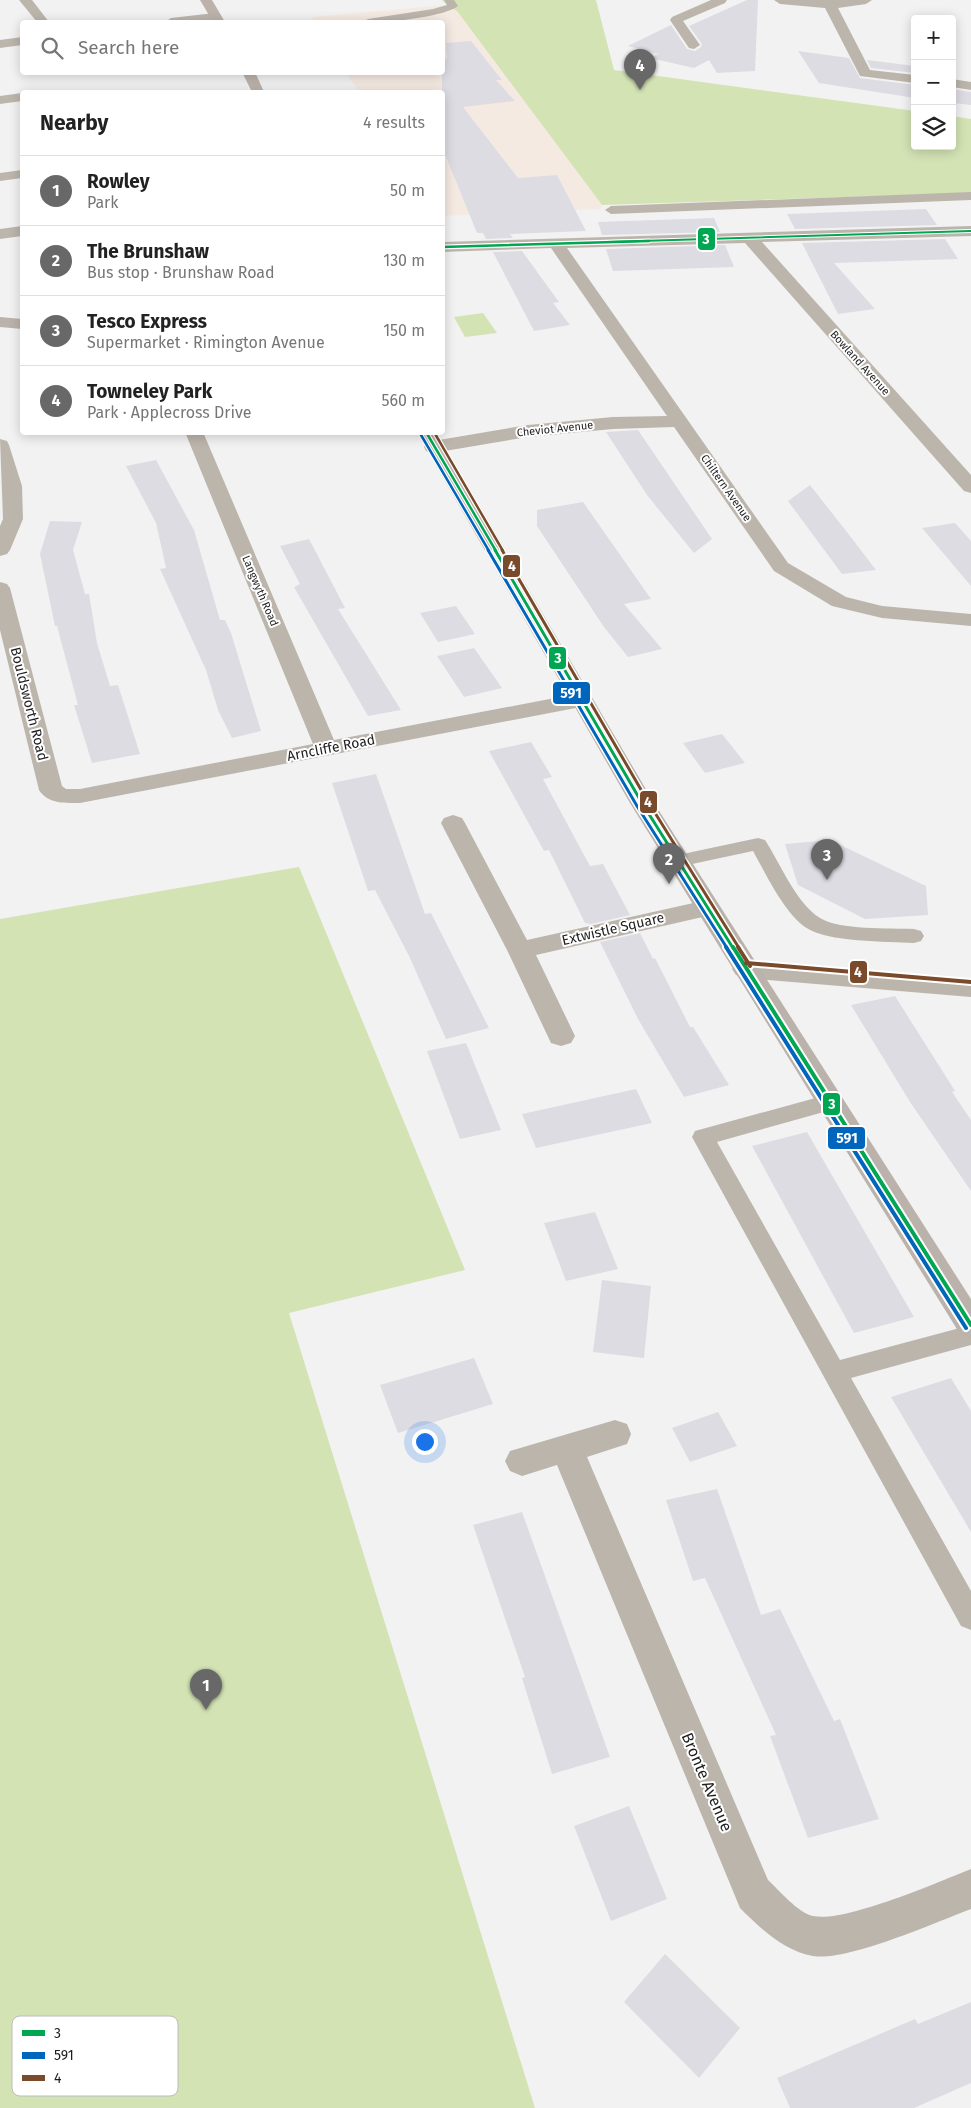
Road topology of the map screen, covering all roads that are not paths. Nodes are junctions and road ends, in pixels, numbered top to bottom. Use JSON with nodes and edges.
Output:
{"nodes":[{"id":1,"x":25,"y":0,"type":"edge"},
{"id":2,"x":206,"y":0,"type":"edge"},
{"id":3,"x":449,"y":0,"type":"edge"},
{"id":4,"x":721,"y":0,"type":"edge"},
{"id":5,"x":780,"y":0,"type":"edge"},
{"id":6,"x":866,"y":0,"type":"edge"},
{"id":7,"x":830,"y":5,"type":"junction"},
{"id":8,"x":41,"y":20,"type":"edge"},
{"id":9,"x":217,"y":20,"type":"edge"},
{"id":10,"x":381,"y":20,"type":"edge"},
{"id":11,"x":20,"y":41,"type":"edge"},
{"id":12,"x":0,"y":44,"type":"edge"},
{"id":13,"x":694,"y":45,"type":"dead end"},
{"id":14,"x":250,"y":75,"type":"edge"},
{"id":15,"x":911,"y":79,"type":"edge"},
{"id":16,"x":13,"y":82,"type":"dead end"},
{"id":17,"x":956,"y":84,"type":"edge"},
{"id":18,"x":971,"y":86,"type":"edge"},
{"id":19,"x":257,"y":90,"type":"edge"},
{"id":20,"x":20,"y":95,"type":"edge"},
{"id":21,"x":20,"y":99,"type":"edge"},
{"id":22,"x":0,"y":100,"type":"edge"},
{"id":23,"x":20,"y":174,"type":"edge"},
{"id":24,"x":0,"y":177,"type":"edge"},
{"id":25,"x":971,"y":196,"type":"edge"},
{"id":26,"x":611,"y":210,"type":"dead end"},
{"id":27,"x":20,"y":231,"type":"edge"},
{"id":28,"x":970,"y":233,"type":"edge"},
{"id":29,"x":0,"y":234,"type":"edge"},
{"id":30,"x":750,"y":238,"type":"junction"},
{"id":31,"x":556,"y":244,"type":"junction"},
{"id":32,"x":445,"y":248,"type":"edge"},
{"id":33,"x":0,"y":322,"type":"edge"},
{"id":34,"x":20,"y":324,"type":"edge"},
{"id":35,"x":679,"y":421,"type":"junction"},
{"id":36,"x":195,"y":435,"type":"edge"},
{"id":37,"x":429,"y":440,"type":"edge"},
{"id":38,"x":0,"y":445,"type":"edge"},
{"id":39,"x":971,"y":487,"type":"edge"},
{"id":40,"x":0,"y":550,"type":"edge"},
{"id":41,"x":0,"y":588,"type":"edge"},
{"id":42,"x":971,"y":620,"type":"edge"},
{"id":43,"x":581,"y":700,"type":"junction"},
{"id":44,"x":326,"y":749,"type":"junction"},
{"id":45,"x":80,"y":796,"type":"joint"},
{"id":46,"x":453,"y":823,"type":"dead end"},
{"id":47,"x":678,"y":861,"type":"junction"},
{"id":48,"x":707,"y":908,"type":"junction"},
{"id":49,"x":914,"y":936,"type":"dead end"},
{"id":50,"x":520,"y":950,"type":"junction"},
{"id":51,"x":745,"y":968,"type":"junction"},
{"id":52,"x":971,"y":988,"type":"edge"},
{"id":53,"x":561,"y":1036,"type":"dead end"},
{"id":54,"x":830,"y":1102,"type":"junction"},
{"id":55,"x":971,"y":1325,"type":"edge"},
{"id":56,"x":971,"y":1335,"type":"edge"},
{"id":57,"x":834,"y":1372,"type":"junction"},
{"id":58,"x":615,"y":1434,"type":"dead end"},
{"id":59,"x":567,"y":1449,"type":"junction"},
{"id":60,"x":522,"y":1461,"type":"dead end"},
{"id":61,"x":971,"y":1617,"type":"edge"},
{"id":62,"x":971,"y":1889,"type":"edge"}],
"edges":[{"from":1,"to":8,"type":"street"},
{"from":2,"to":9,"type":"street"},
{"from":3,"to":10,"type":"lane"},
{"from":4,"to":13,"type":"street"},
{"from":5,"to":7,"type":"street"},
{"from":6,"to":7,"type":"street"},
{"from":7,"to":15,"type":"street"},
{"from":11,"to":12,"type":"street"},
{"from":14,"to":19,"type":"street"},
{"from":16,"to":20,"type":"street"},
{"from":17,"to":18,"type":"street"},
{"from":21,"to":22,"type":"street"},
{"from":23,"to":24,"type":"street"},
{"from":25,"to":26,"type":"lane"},
{"from":27,"to":29,"type":"street"},
{"from":28,"to":30,"type":"street"},
{"from":30,"to":31,"type":"street"},
{"from":30,"to":39,"type":"street","name":"Bowland Avenue"},
{"from":31,"to":32,"type":"street"},
{"from":31,"to":35,"type":"street","name":"Chiltern Avenue"},
{"from":33,"to":34,"type":"street"},
{"from":35,"to":37,"type":"street","name":"Cheviot Avenue"},
{"from":35,"to":42,"type":"street","name":"Chiltern Avenue"},
{"from":36,"to":44,"type":"street","name":"Langwyth Road"},
{"from":37,"to":43,"type":"street"},
{"from":38,"to":40,"type":"street"},
{"from":41,"to":45,"type":"street","name":"Bouldsworth Road"},
{"from":43,"to":44,"type":"street","name":"Arncliffe Road"},
{"from":43,"to":47,"type":"street"},
{"from":44,"to":45,"type":"street","name":"Arncliffe Road"},
{"from":46,"to":50,"type":"street"},
{"from":47,"to":48,"type":"street"},
{"from":47,"to":49,"type":"lane"},
{"from":48,"to":50,"type":"street","name":"Extwistle Square"},
{"from":48,"to":51,"type":"street"},
{"from":50,"to":53,"type":"street"},
{"from":51,"to":52,"type":"street"},
{"from":51,"to":54,"type":"street"},
{"from":54,"to":55,"type":"street"},
{"from":54,"to":57,"type":"lane"},
{"from":56,"to":57,"type":"lane"},
{"from":57,"to":61,"type":"lane"},
{"from":58,"to":59,"type":"street"},
{"from":59,"to":60,"type":"street"},
{"from":59,"to":62,"type":"street","name":"Bronte Avenue"}]}
